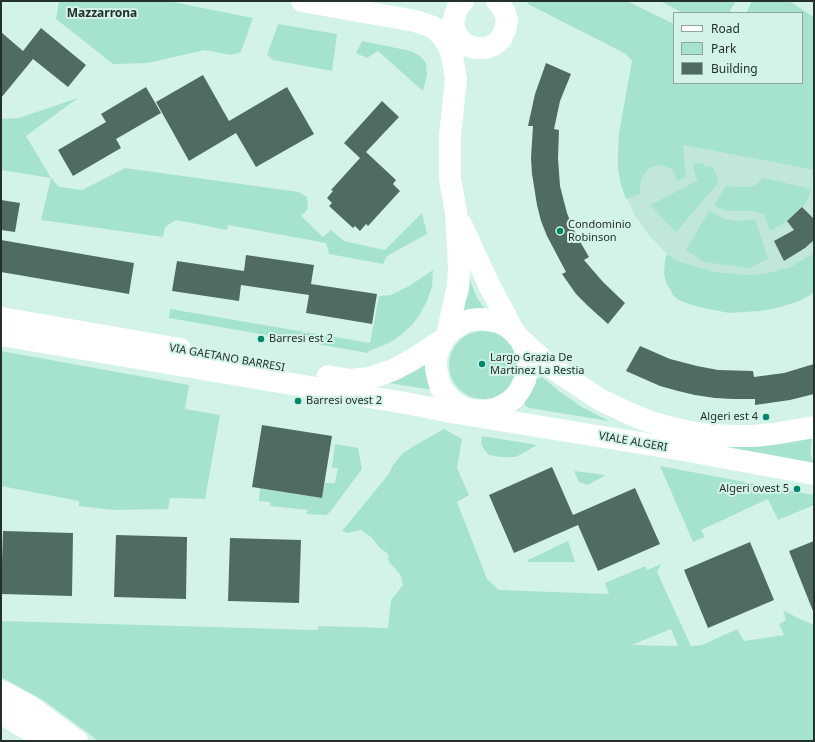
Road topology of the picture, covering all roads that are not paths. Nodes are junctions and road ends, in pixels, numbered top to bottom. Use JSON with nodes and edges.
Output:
{"nodes":[{"id":1,"x":302,"y":1,"type":"edge"},
{"id":2,"x":463,"y":1,"type":"edge"},
{"id":3,"x":497,"y":1,"type":"edge"},
{"id":4,"x":443,"y":25,"type":"junction"},
{"id":5,"x":476,"y":48,"type":"junction"},
{"id":6,"x":456,"y":79,"type":"junction"},
{"id":7,"x":456,"y":212,"type":"junction"},
{"id":8,"x":1,"y":318,"type":"edge"},
{"id":9,"x":1,"y":335,"type":"edge"},
{"id":10,"x":518,"y":336,"type":"junction"},
{"id":11,"x":445,"y":337,"type":"junction"},
{"id":12,"x":466,"y":411,"type":"junction"},
{"id":13,"x":814,"y":427,"type":"edge"},
{"id":14,"x":814,"y":474,"type":"edge"},
{"id":15,"x":1,"y":691,"type":"edge"},
{"id":16,"x":1,"y":713,"type":"edge"},
{"id":17,"x":45,"y":741,"type":"edge"},
{"id":18,"x":77,"y":741,"type":"edge"}],
"edges":[{"from":1,"to":4,"type":"street"},
{"from":2,"to":4,"type":"street"},
{"from":3,"to":5,"type":"street"},
{"from":4,"to":5,"type":"street"},
{"from":4,"to":6,"type":"street"},
{"from":5,"to":6,"type":"street"},
{"from":6,"to":7,"type":"street"},
{"from":7,"to":10,"type":"street"},
{"from":7,"to":11,"type":"street"},
{"from":8,"to":11,"type":"street","name":"VIA GAETANO BARRESI"},
{"from":9,"to":12,"type":"street","name":"VIA GAETANO BARRESI"},
{"from":10,"to":11,"type":"street"},
{"from":10,"to":12,"type":"street"},
{"from":10,"to":13,"type":"street","name":"VIALE ALGERI"},
{"from":11,"to":12,"type":"street"},
{"from":12,"to":14,"type":"street","name":"VIALE ALGERI"},
{"from":15,"to":18,"type":"street"},
{"from":16,"to":17,"type":"street"}]}
